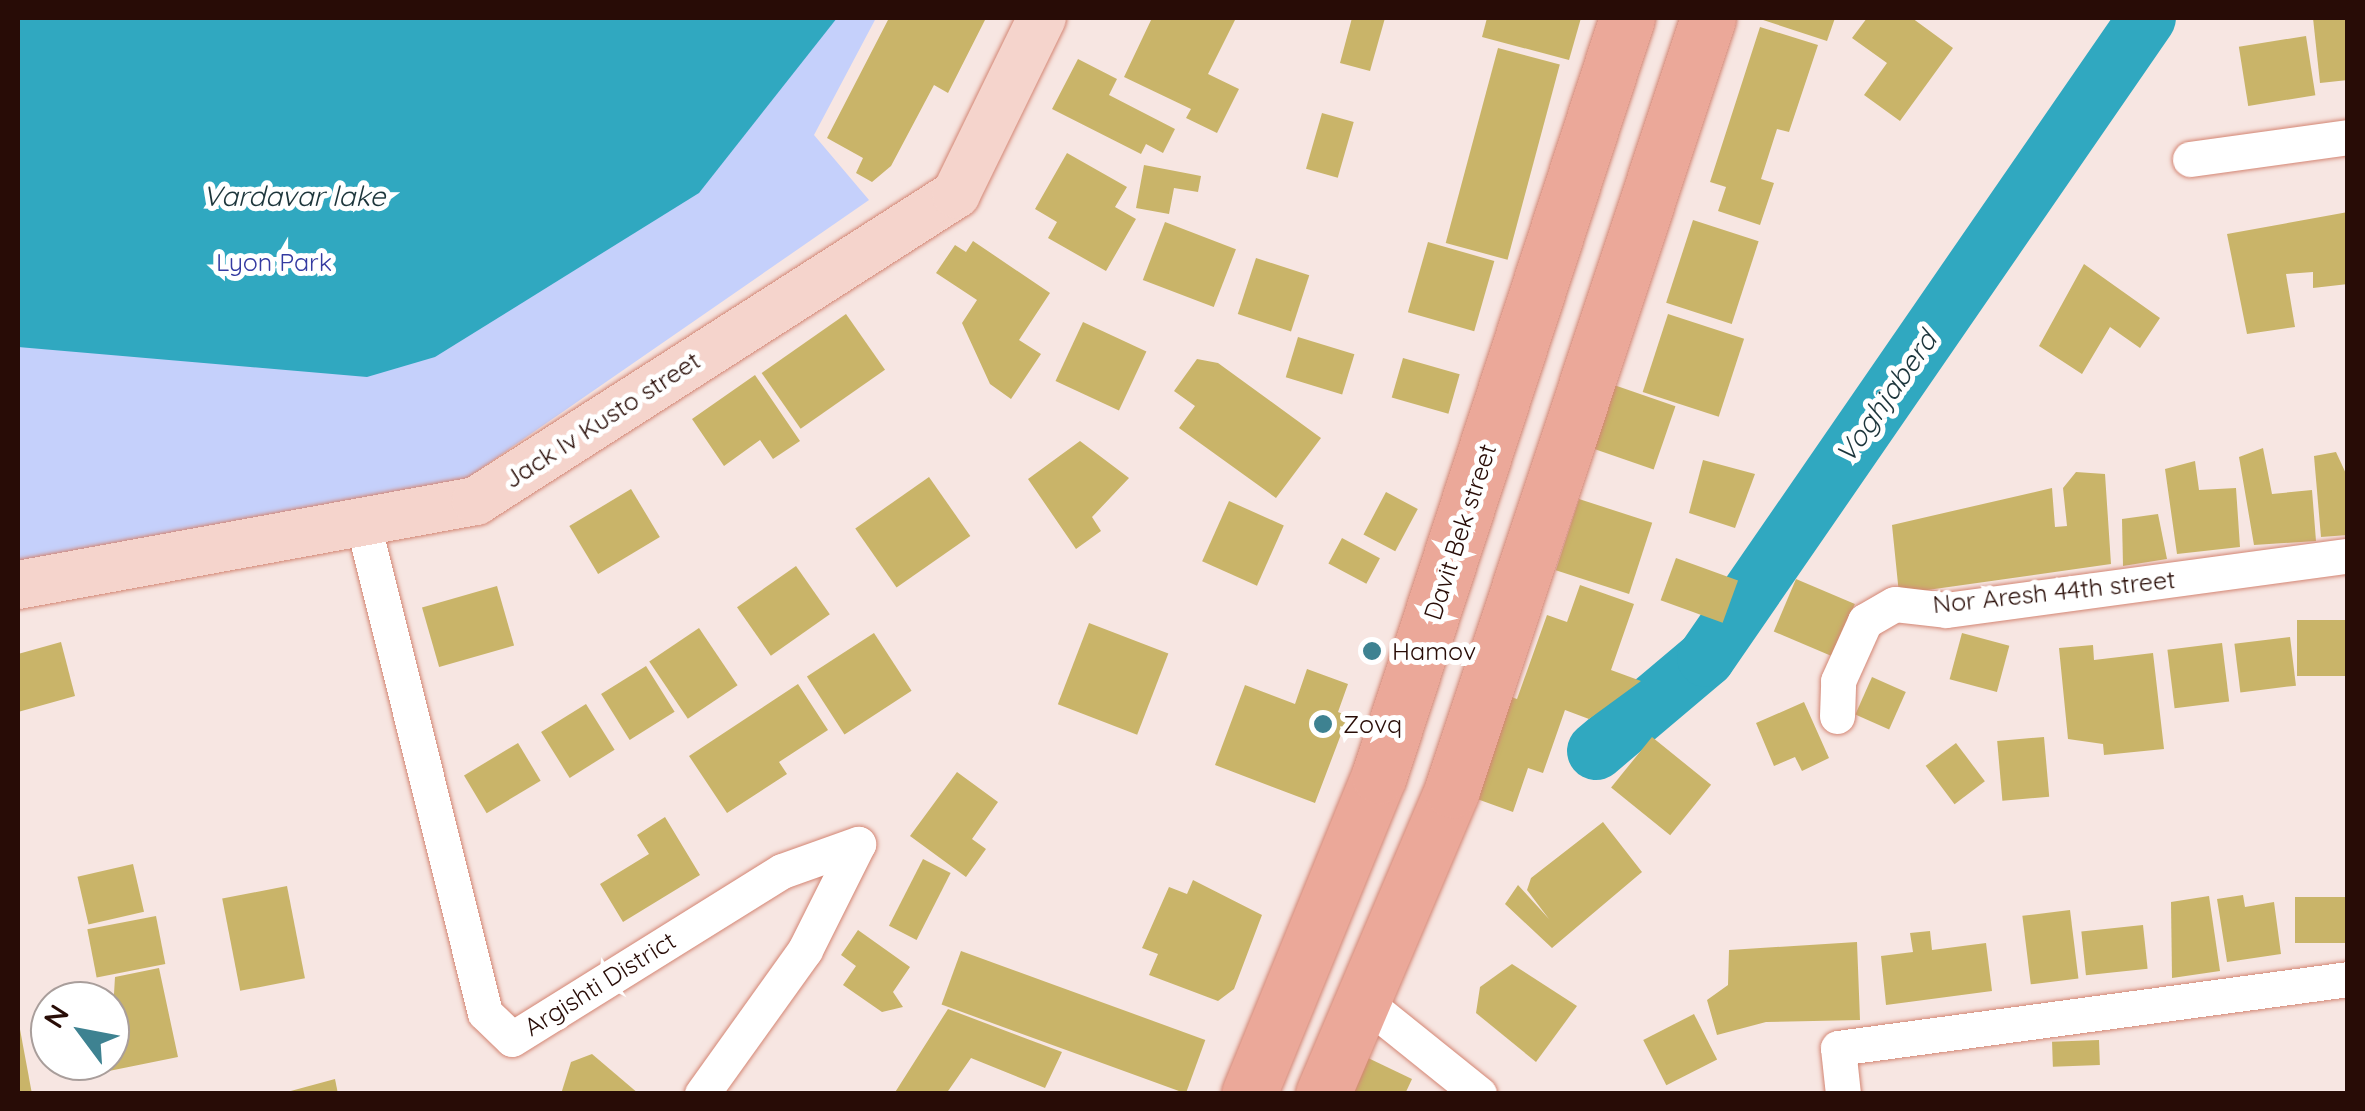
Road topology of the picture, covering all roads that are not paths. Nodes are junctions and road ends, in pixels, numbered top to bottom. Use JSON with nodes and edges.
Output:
{"nodes":[{"id":1,"x":1042,"y":18,"type":"edge"},
{"id":2,"x":1628,"y":18,"type":"edge"},
{"id":3,"x":1708,"y":18,"type":"edge"},
{"id":4,"x":2348,"y":138,"type":"edge"},
{"id":5,"x":2190,"y":159,"type":"dead end"},
{"id":6,"x":362,"y":519,"type":"junction"},
{"id":7,"x":2348,"y":556,"type":"edge"},
{"id":8,"x":18,"y":585,"type":"edge"},
{"id":9,"x":1837,"y":716,"type":"dead end"},
{"id":10,"x":2348,"y":979,"type":"edge"},
{"id":11,"x":1366,"y":1003,"type":"junction"},
{"id":12,"x":702,"y":1094,"type":"edge"},
{"id":13,"x":1249,"y":1094,"type":"edge"},
{"id":14,"x":1323,"y":1094,"type":"edge"},
{"id":15,"x":1479,"y":1094,"type":"edge"},
{"id":16,"x":1842,"y":1094,"type":"edge"}],
"edges":[{"from":1,"to":6,"type":"main road","name":"Jack Iv Kusto street"},
{"from":2,"to":13,"type":"main road","name":"Davit Bek street"},
{"from":3,"to":11,"type":"main road"},
{"from":4,"to":5,"type":"street"},
{"from":6,"to":8,"type":"main road","name":"Jack Iv Kusto street"},
{"from":6,"to":12,"type":"street","name":"Argishti District"},
{"from":7,"to":9,"type":"street","name":"Nor Aresh 44th street"},
{"from":10,"to":16,"type":"street"},
{"from":11,"to":14,"type":"main road"},
{"from":11,"to":15,"type":"street"}]}
